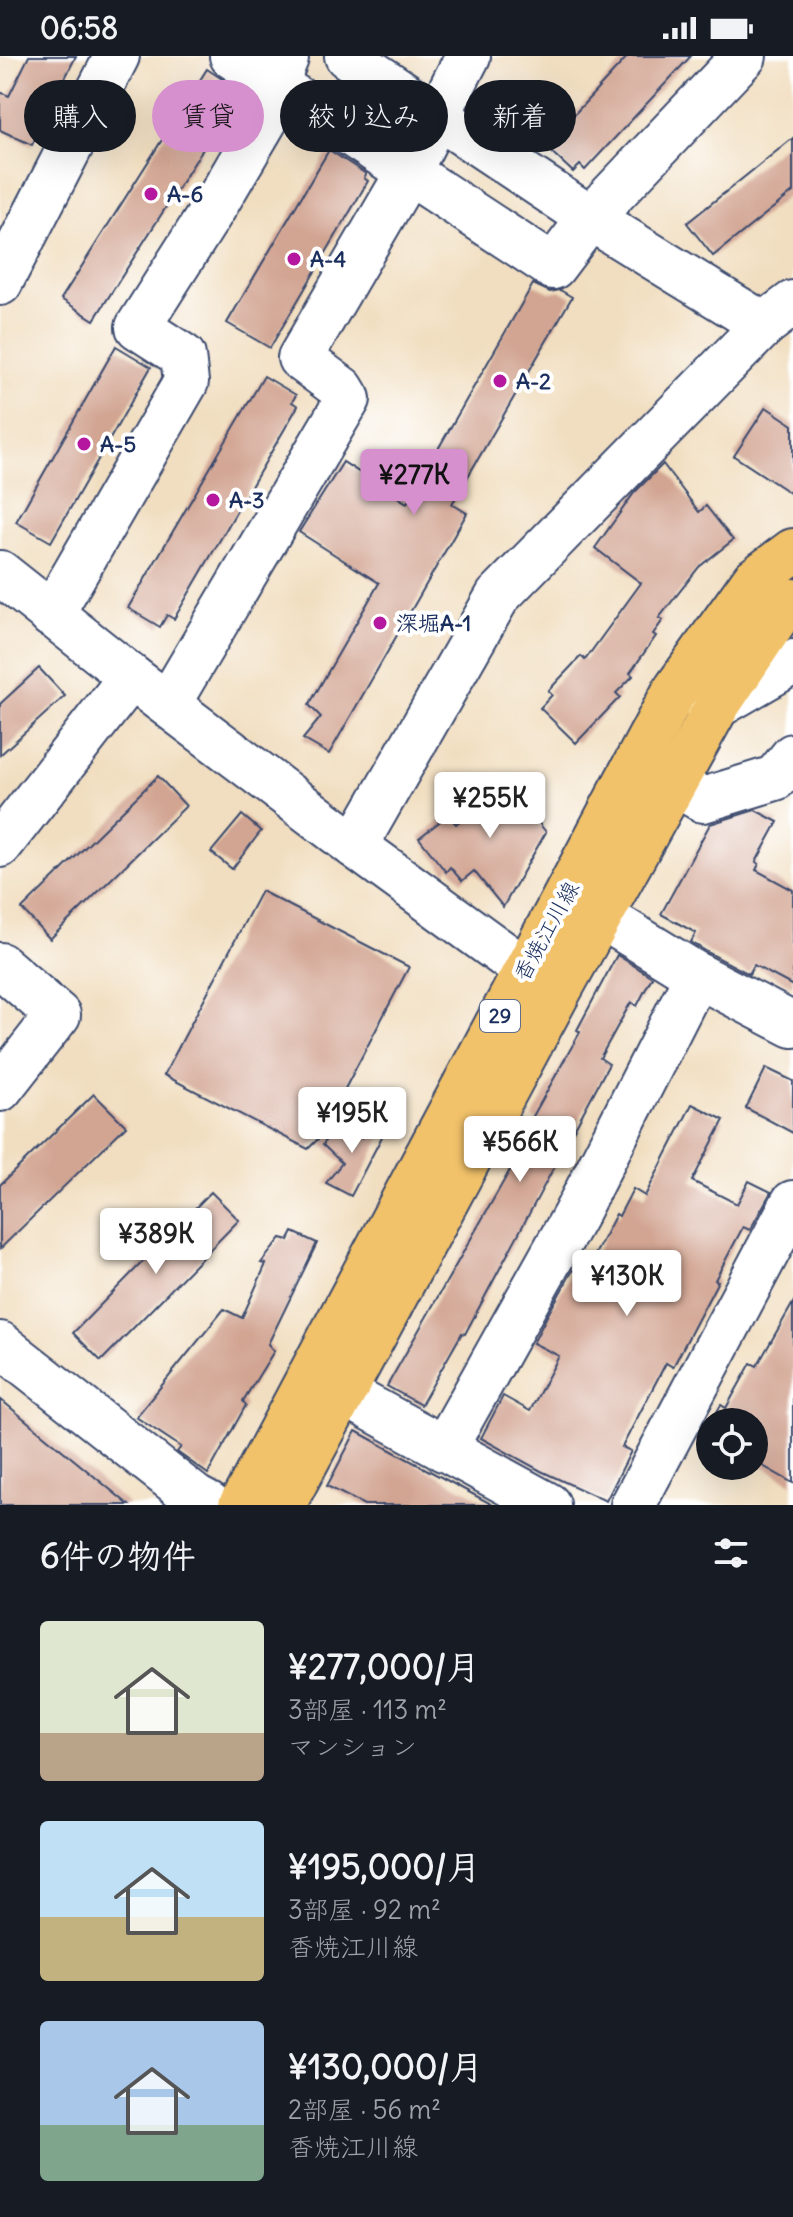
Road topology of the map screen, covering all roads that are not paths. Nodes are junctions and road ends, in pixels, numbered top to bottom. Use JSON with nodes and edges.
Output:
{"nodes":[{"id":1,"x":117,"y":56,"type":"edge"},
{"id":2,"x":232,"y":56,"type":"edge"},
{"id":3,"x":347,"y":56,"type":"edge"},
{"id":4,"x":468,"y":56,"type":"edge"},
{"id":5,"x":744,"y":56,"type":"edge"},
{"id":6,"x":281,"y":70,"type":"edge"},
{"id":7,"x":383,"y":80,"type":"edge"},
{"id":8,"x":448,"y":97,"type":"edge"},
{"id":9,"x":448,"y":124,"type":"edge"},
{"id":10,"x":419,"y":152,"type":"edge"},
{"id":11,"x":409,"y":171,"type":"junction"},
{"id":12,"x":590,"y":218,"type":"junction"},
{"id":13,"x":0,"y":283,"type":"edge"},
{"id":14,"x":778,"y":314,"type":"edge"},
{"id":15,"x":793,"y":551,"type":"edge"},
{"id":16,"x":0,"y":574,"type":"edge"},
{"id":17,"x":793,"y":601,"type":"edge"},
{"id":18,"x":51,"y":615,"type":"junction"},
{"id":19,"x":793,"y":662,"type":"edge"},
{"id":20,"x":131,"y":677,"type":"junction"},
{"id":21,"x":674,"y":692,"type":"junction"},
{"id":22,"x":168,"y":704,"type":"junction"},
{"id":23,"x":717,"y":706,"type":"junction"},
{"id":24,"x":793,"y":756,"type":"edge"},
{"id":25,"x":674,"y":783,"type":"junction"},
{"id":26,"x":0,"y":845,"type":"edge"},
{"id":27,"x":355,"y":846,"type":"junction"},
{"id":28,"x":584,"y":905,"type":"junction"},
{"id":29,"x":0,"y":965,"type":"edge"},
{"id":30,"x":697,"y":975,"type":"junction"},
{"id":31,"x":542,"y":979,"type":"junction"},
{"id":32,"x":793,"y":1025,"type":"edge"},
{"id":33,"x":0,"y":1089,"type":"edge"},
{"id":34,"x":793,"y":1203,"type":"edge"},
{"id":35,"x":0,"y":1344,"type":"edge"},
{"id":36,"x":326,"y":1384,"type":"junction"},
{"id":37,"x":444,"y":1449,"type":"junction"},
{"id":38,"x":535,"y":1502,"type":"edge"},
{"id":39,"x":209,"y":1505,"type":"edge"},
{"id":40,"x":241,"y":1505,"type":"edge"},
{"id":41,"x":283,"y":1505,"type":"edge"},
{"id":42,"x":633,"y":1505,"type":"edge"}],
"edges":[{"from":1,"to":13,"type":"street"},
{"from":2,"to":6,"type":"street"},
{"from":3,"to":7,"type":"street"},
{"from":4,"to":8,"type":"street"},
{"from":5,"to":12,"type":"street"},
{"from":6,"to":11,"type":"street"},
{"from":6,"to":18,"type":"street"},
{"from":9,"to":12,"type":"street"},
{"from":10,"to":11,"type":"street"},
{"from":11,"to":12,"type":"street"},
{"from":11,"to":22,"type":"street"},
{"from":12,"to":14,"type":"street"},
{"from":14,"to":27,"type":"street"},
{"from":15,"to":21,"type":"main road","name":"香焼江川線","number":"29"},
{"from":16,"to":18,"type":"street"},
{"from":17,"to":23,"type":"main road","name":"香焼江川線","number":"29"},
{"from":18,"to":20,"type":"street"},
{"from":19,"to":23,"type":"street"},
{"from":20,"to":22,"type":"street"},
{"from":20,"to":26,"type":"street"},
{"from":21,"to":23,"type":"street"},
{"from":21,"to":28,"type":"main road","name":"香焼江川線","number":"29"},
{"from":22,"to":27,"type":"street"},
{"from":23,"to":25,"type":"main road","name":"香焼江川線","number":"29"},
{"from":24,"to":25,"type":"street"},
{"from":25,"to":28,"type":"main road","name":"香焼江川線","number":"29"},
{"from":27,"to":31,"type":"street"},
{"from":28,"to":30,"type":"street"},
{"from":28,"to":31,"type":"main road","name":"香焼江川線","number":"29"},
{"from":29,"to":33,"type":"street"},
{"from":30,"to":32,"type":"street"},
{"from":30,"to":37,"type":"street"},
{"from":31,"to":36,"type":"main road","name":"香焼江川線","number":"29"},
{"from":34,"to":42,"type":"street"},
{"from":35,"to":39,"type":"street"},
{"from":36,"to":37,"type":"street"},
{"from":36,"to":40,"type":"main road","name":"香焼江川線","number":"29"},
{"from":36,"to":41,"type":"main road","name":"香焼江川線","number":"29"},
{"from":37,"to":38,"type":"street"}]}
